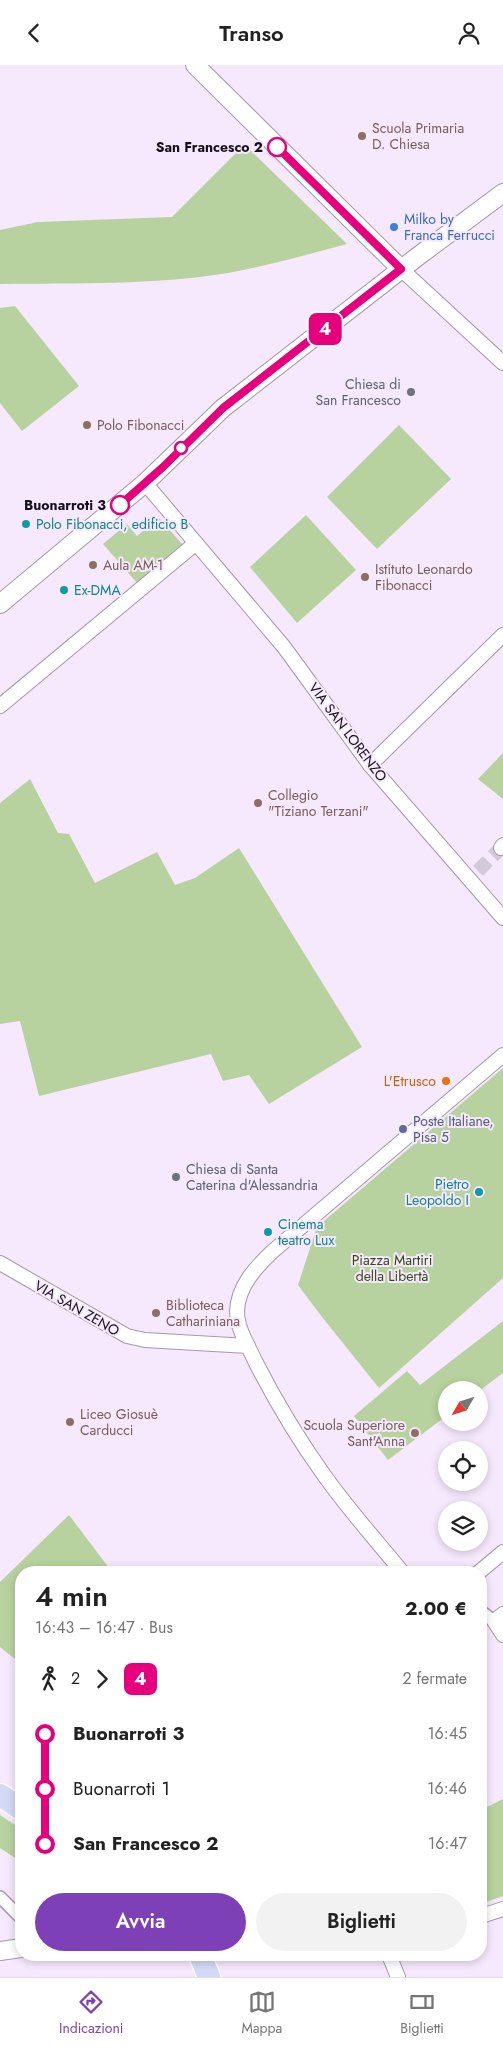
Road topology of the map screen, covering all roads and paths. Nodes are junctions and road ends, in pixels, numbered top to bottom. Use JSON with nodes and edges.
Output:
{"nodes":[{"id":1,"x":195,"y":65,"type":"edge"},
{"id":2,"x":503,"y":193,"type":"edge"},
{"id":3,"x":401,"y":269,"type":"junction"},
{"id":4,"x":503,"y":363,"type":"edge"},
{"id":5,"x":145,"y":483,"type":"junction"},
{"id":6,"x":196,"y":543,"type":"junction"},
{"id":7,"x":0,"y":604,"type":"edge"},
{"id":8,"x":503,"y":635,"type":"edge"},
{"id":9,"x":0,"y":705,"type":"edge"},
{"id":10,"x":370,"y":765,"type":"junction"},
{"id":11,"x":503,"y":918,"type":"edge"},
{"id":12,"x":503,"y":1055,"type":"edge"},
{"id":13,"x":0,"y":1263,"type":"edge"},
{"id":14,"x":248,"y":1346,"type":"junction"},
{"id":15,"x":503,"y":1552,"type":"edge"},
{"id":16,"x":397,"y":1566,"type":"edge"},
{"id":17,"x":486,"y":1566,"type":"edge"},
{"id":18,"x":498,"y":1617,"type":"edge"},
{"id":19,"x":503,"y":1635,"type":"edge"},
{"id":20,"x":0,"y":1795,"type":"edge"},
{"id":21,"x":15,"y":1805,"type":"edge"},
{"id":22,"x":0,"y":1897,"type":"edge"},
{"id":23,"x":503,"y":1909,"type":"edge"},
{"id":24,"x":15,"y":1912,"type":"edge"},
{"id":25,"x":487,"y":1914,"type":"edge"},
{"id":26,"x":15,"y":1949,"type":"edge"},
{"id":27,"x":0,"y":1951,"type":"edge"},
{"id":28,"x":202,"y":1961,"type":"edge"},
{"id":29,"x":391,"y":1961,"type":"edge"},
{"id":30,"x":208,"y":1977,"type":"edge"},
{"id":31,"x":398,"y":1977,"type":"edge"}],
"edges":[{"from":1,"to":3,"type":"street"},
{"from":2,"to":3,"type":"street"},
{"from":3,"to":4,"type":"street"},
{"from":3,"to":5,"type":"street"},
{"from":5,"to":6,"type":"street","name":"VIA SAN LORENZO"},
{"from":5,"to":7,"type":"street"},
{"from":6,"to":9,"type":"street"},
{"from":6,"to":10,"type":"street","name":"VIA SAN LORENZO"},
{"from":8,"to":10,"type":"street"},
{"from":10,"to":11,"type":"street","name":"VIA SAN LORENZO"},
{"from":12,"to":14,"type":"street"},
{"from":13,"to":14,"type":"street","name":"VIA SAN ZENO"},
{"from":14,"to":16,"type":"street"},
{"from":15,"to":17,"type":"street"},
{"from":18,"to":19,"type":"street"},
{"from":20,"to":21,"type":"main road"},
{"from":22,"to":24,"type":"street"},
{"from":23,"to":25,"type":"street"},
{"from":26,"to":27,"type":"street"},
{"from":28,"to":30,"type":"main road"},
{"from":29,"to":31,"type":"street"}]}
